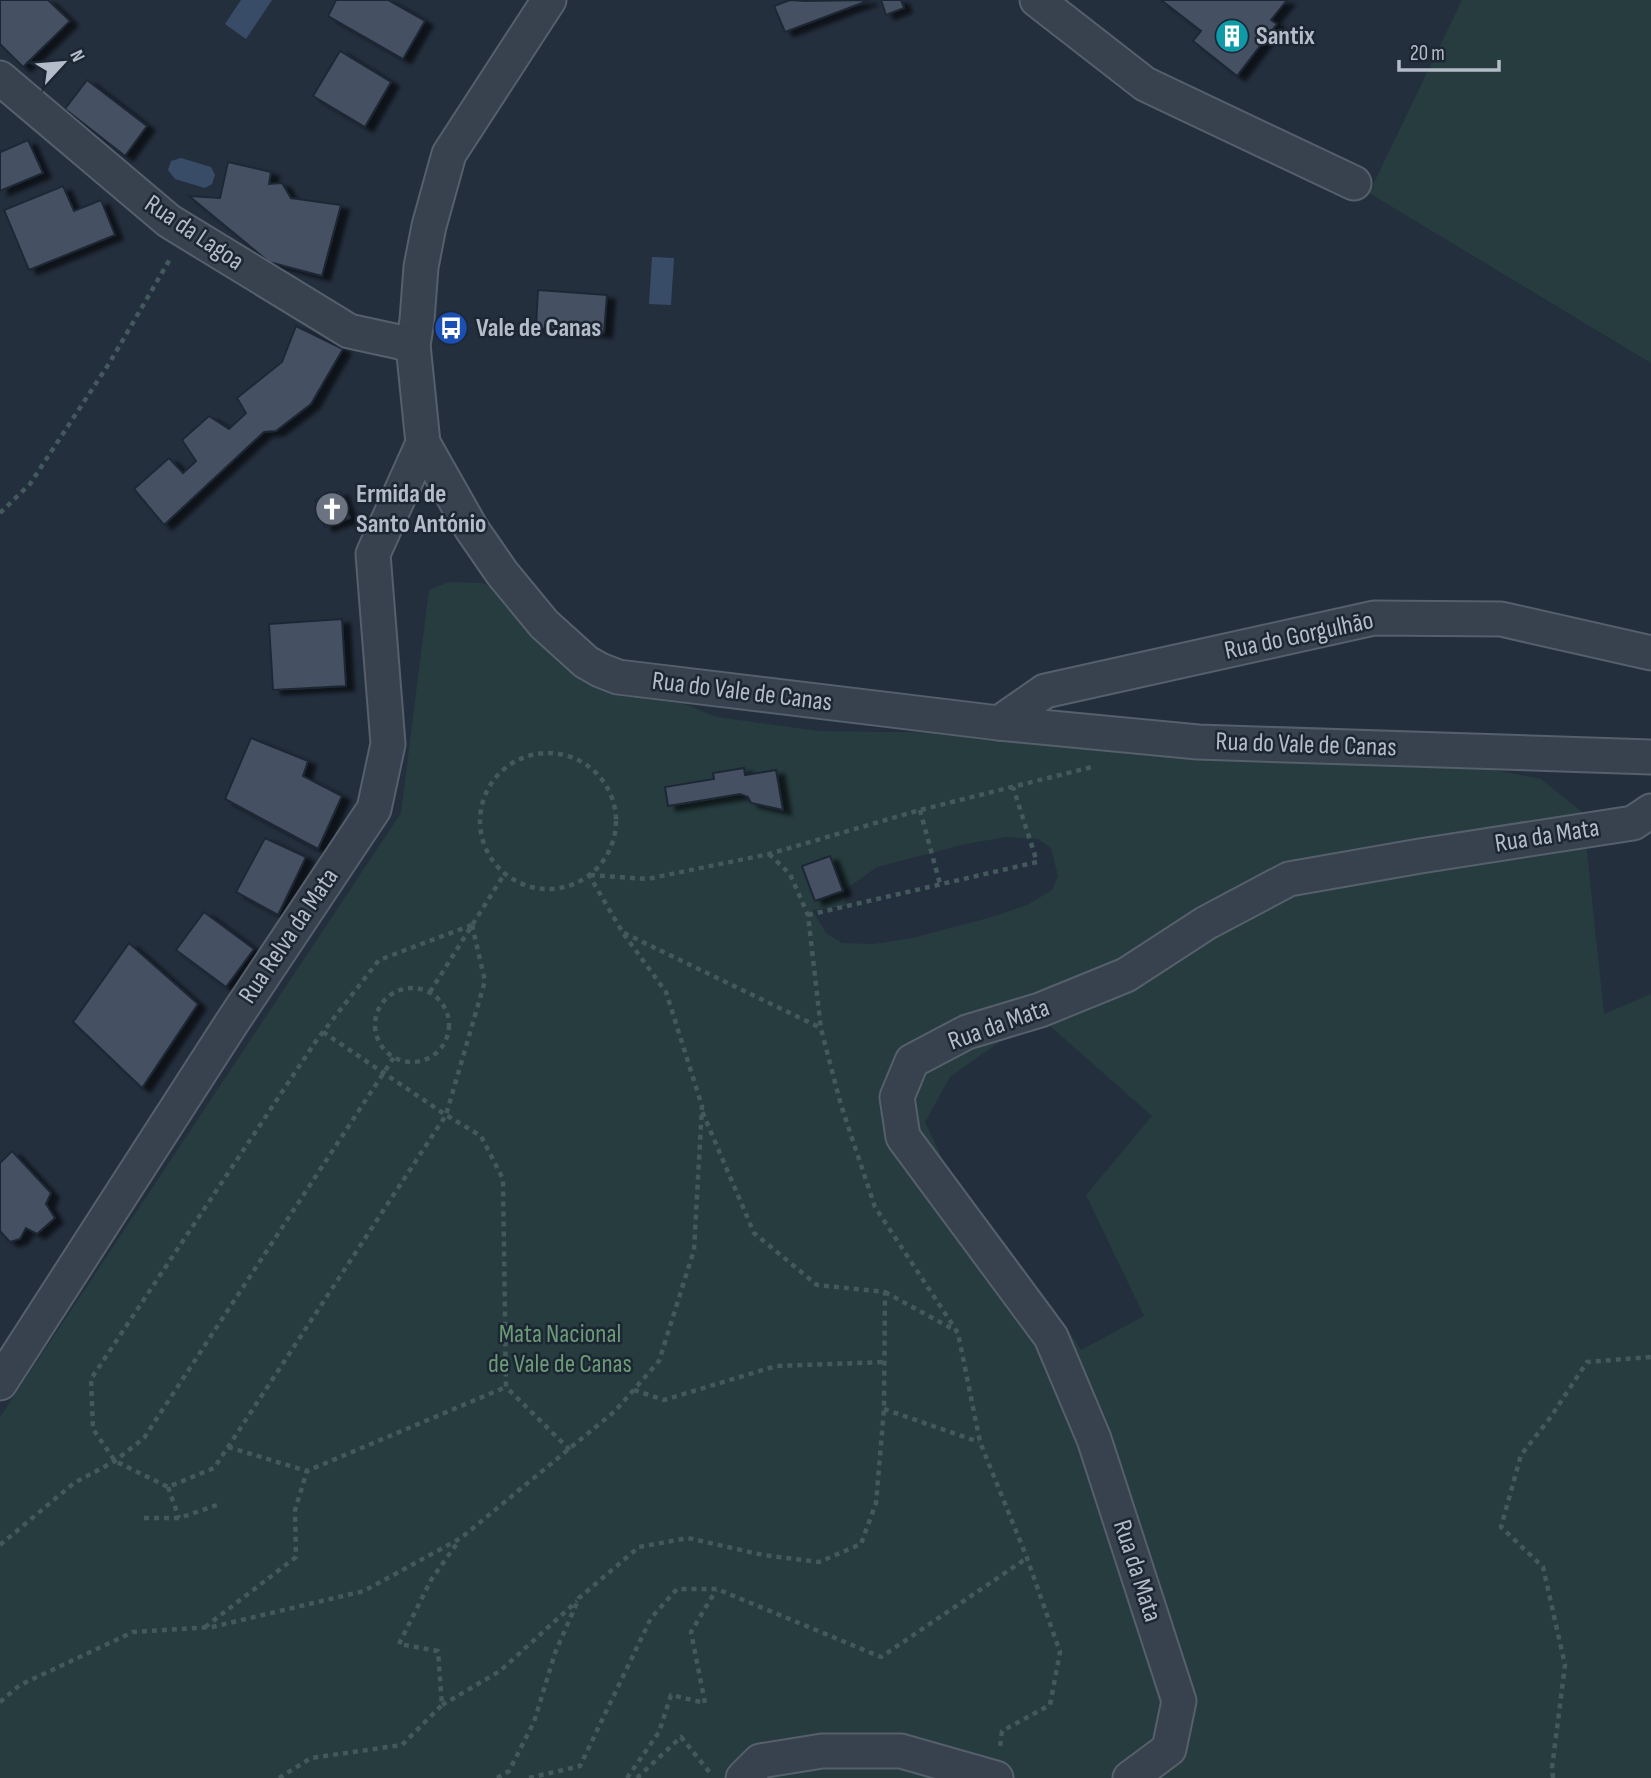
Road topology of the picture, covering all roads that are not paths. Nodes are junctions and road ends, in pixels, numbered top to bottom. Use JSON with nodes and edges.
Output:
{"nodes":[{"id":1,"x":549,"y":0,"type":"edge"},
{"id":2,"x":1037,"y":0,"type":"edge"},
{"id":3,"x":0,"y":78,"type":"edge"},
{"id":4,"x":1353,"y":183,"type":"dead end"},
{"id":5,"x":413,"y":345,"type":"junction"},
{"id":6,"x":423,"y":443,"type":"junction"},
{"id":7,"x":1651,"y":653,"type":"edge"},
{"id":8,"x":999,"y":723,"type":"junction"},
{"id":9,"x":1651,"y":757,"type":"edge"},
{"id":10,"x":1651,"y":811,"type":"edge"},
{"id":11,"x":0,"y":1383,"type":"edge"},
{"id":12,"x":743,"y":1778,"type":"edge"},
{"id":13,"x":996,"y":1778,"type":"edge"},
{"id":14,"x":1130,"y":1778,"type":"edge"}],
"edges":[{"from":1,"to":5,"type":"street","name":"Rua do Vale de Canas"},
{"from":2,"to":4,"type":"street"},
{"from":3,"to":5,"type":"street","name":"Rua da Lagoa"},
{"from":5,"to":6,"type":"street","name":"Rua do Vale de Canas"},
{"from":6,"to":8,"type":"street","name":"Rua do Vale de Canas"},
{"from":6,"to":11,"type":"street","name":"Rua Relva da Mata"},
{"from":7,"to":8,"type":"street","name":"Rua do Gorgulhão"},
{"from":8,"to":9,"type":"street","name":"Rua do Vale de Canas"},
{"from":10,"to":14,"type":"street","name":"Rua da Mata"},
{"from":12,"to":13,"type":"street"}]}
